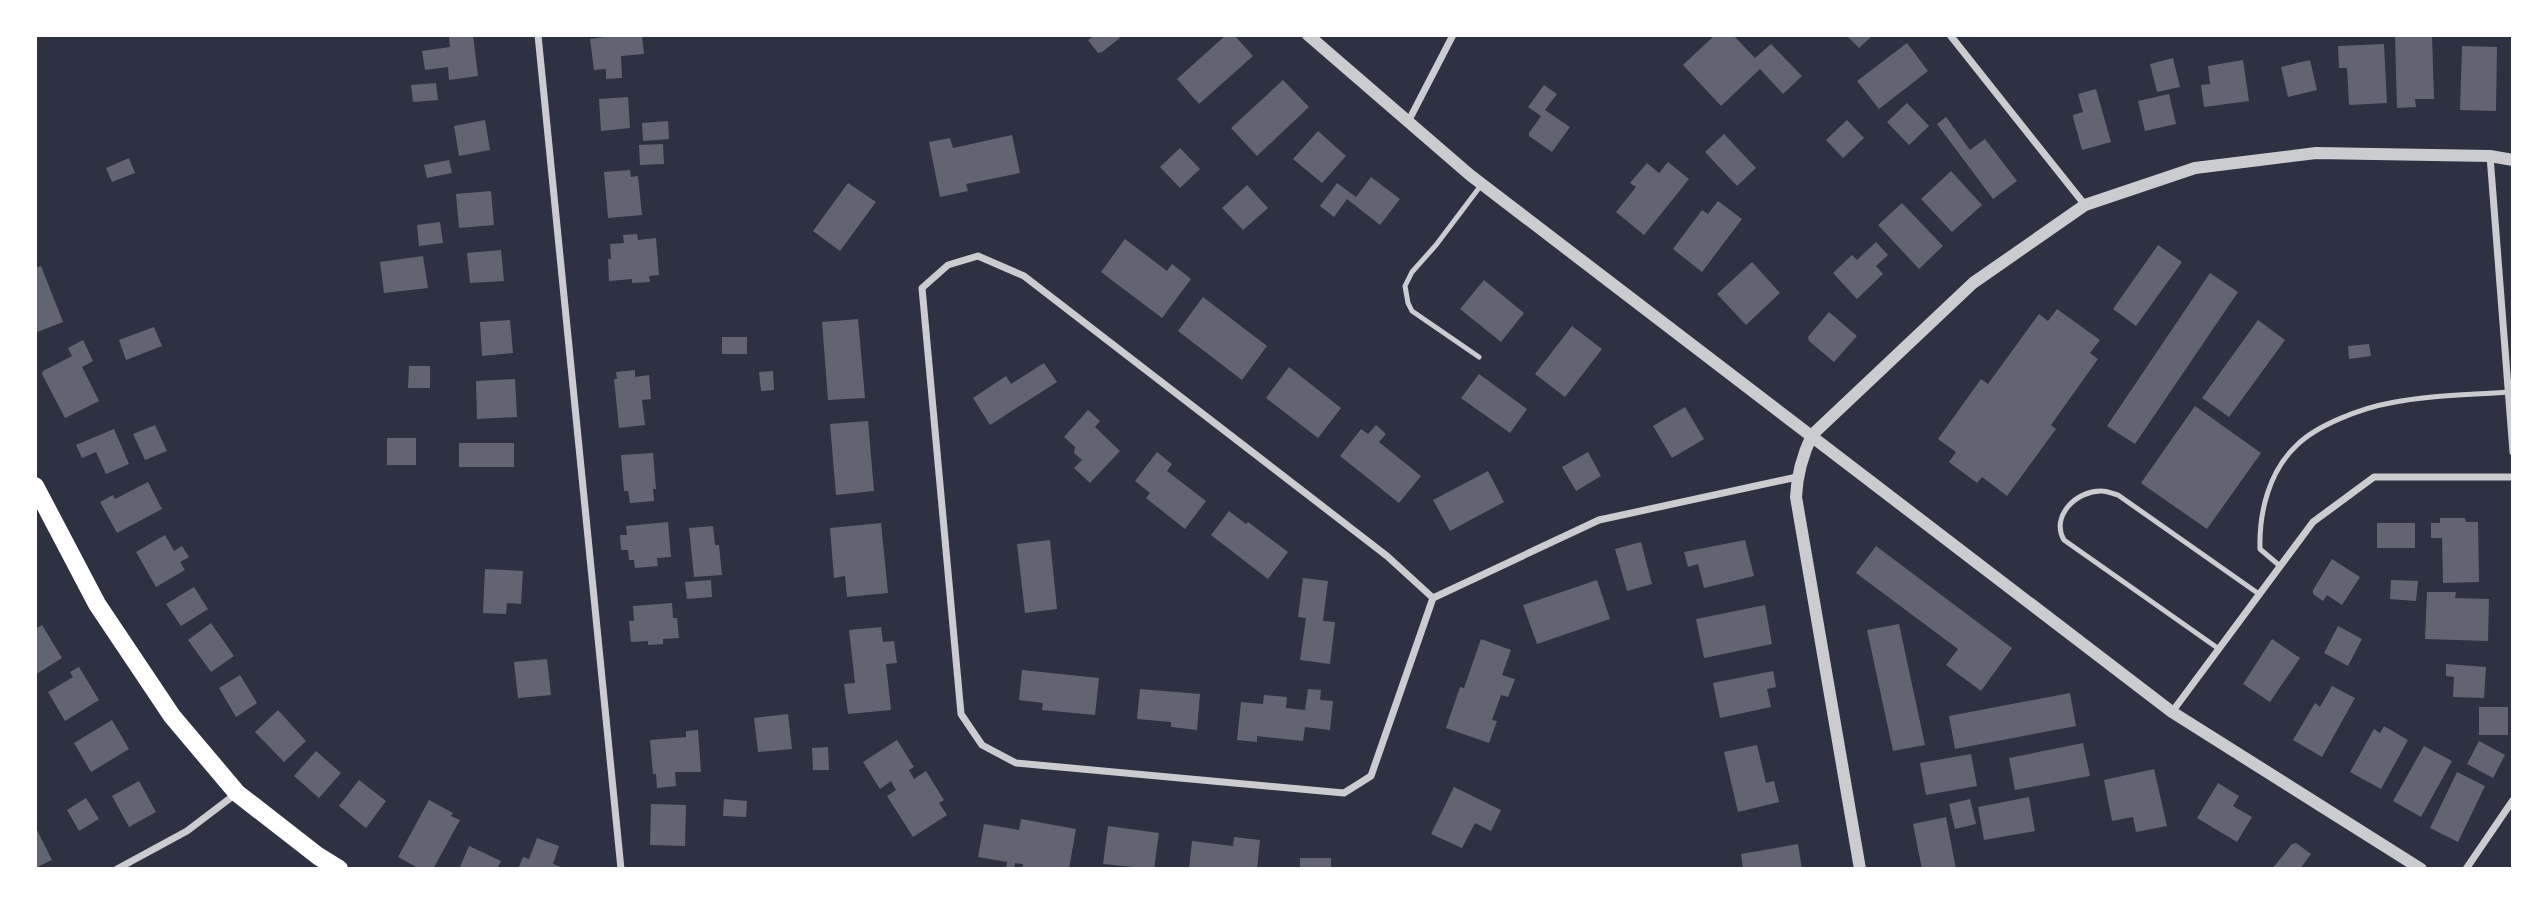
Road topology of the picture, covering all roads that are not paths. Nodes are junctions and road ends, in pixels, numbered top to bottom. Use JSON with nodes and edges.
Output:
{"nodes":[{"id":1,"x":538,"y":35,"type":"edge"},
{"id":2,"x":1308,"y":35,"type":"edge"},
{"id":3,"x":1452,"y":35,"type":"edge"},
{"id":4,"x":1950,"y":35,"type":"edge"},
{"id":5,"x":1408,"y":122,"type":"junction"},
{"id":6,"x":2490,"y":156,"type":"junction"},
{"id":7,"x":2513,"y":160,"type":"edge"},
{"id":8,"x":1482,"y":184,"type":"junction"},
{"id":9,"x":2085,"y":205,"type":"junction"},
{"id":10,"x":1479,"y":356,"type":"dead end"},
{"id":11,"x":2508,"y":391,"type":"junction"},
{"id":12,"x":1812,"y":435,"type":"junction"},
{"id":13,"x":2513,"y":453,"type":"edge"},
{"id":14,"x":1797,"y":477,"type":"junction"},
{"id":15,"x":2513,"y":477,"type":"edge"},
{"id":16,"x":35,"y":486,"type":"edge"},
{"id":17,"x":2280,"y":566,"type":"junction"},
{"id":18,"x":2259,"y":594,"type":"junction"},
{"id":19,"x":1433,"y":598,"type":"junction"},
{"id":20,"x":2219,"y":649,"type":"junction"},
{"id":21,"x":2172,"y":712,"type":"junction"},
{"id":22,"x":237,"y":793,"type":"junction"},
{"id":23,"x":2513,"y":800,"type":"edge"},
{"id":24,"x":117,"y":869,"type":"edge"},
{"id":25,"x":339,"y":869,"type":"edge"},
{"id":26,"x":621,"y":869,"type":"edge"},
{"id":27,"x":1860,"y":869,"type":"edge"},
{"id":28,"x":2421,"y":869,"type":"edge"},
{"id":29,"x":2466,"y":869,"type":"edge"}],
"edges":[{"from":1,"to":26,"type":"street"},
{"from":2,"to":5,"type":"street"},
{"from":3,"to":5,"type":"street"},
{"from":4,"to":9,"type":"street"},
{"from":5,"to":8,"type":"street"},
{"from":6,"to":7,"type":"street"},
{"from":6,"to":9,"type":"street"},
{"from":6,"to":11,"type":"street"},
{"from":8,"to":10,"type":"lane"},
{"from":8,"to":12,"type":"street"},
{"from":9,"to":12,"type":"street"},
{"from":11,"to":13,"type":"street"},
{"from":11,"to":17,"type":"lane"},
{"from":12,"to":14,"type":"street"},
{"from":12,"to":21,"type":"street"},
{"from":14,"to":19,"type":"street"},
{"from":14,"to":27,"type":"street"},
{"from":15,"to":17,"type":"street"},
{"from":16,"to":22,"type":"highway"},
{"from":17,"to":18,"type":"street"},
{"from":18,"to":20,"type":"street"},
{"from":18,"to":20,"type":"lane"},
{"from":19,"to":19,"type":"street"},
{"from":20,"to":21,"type":"street"},
{"from":21,"to":28,"type":"street"},
{"from":22,"to":24,"type":"street"},
{"from":22,"to":25,"type":"highway"},
{"from":23,"to":29,"type":"street"}]}
